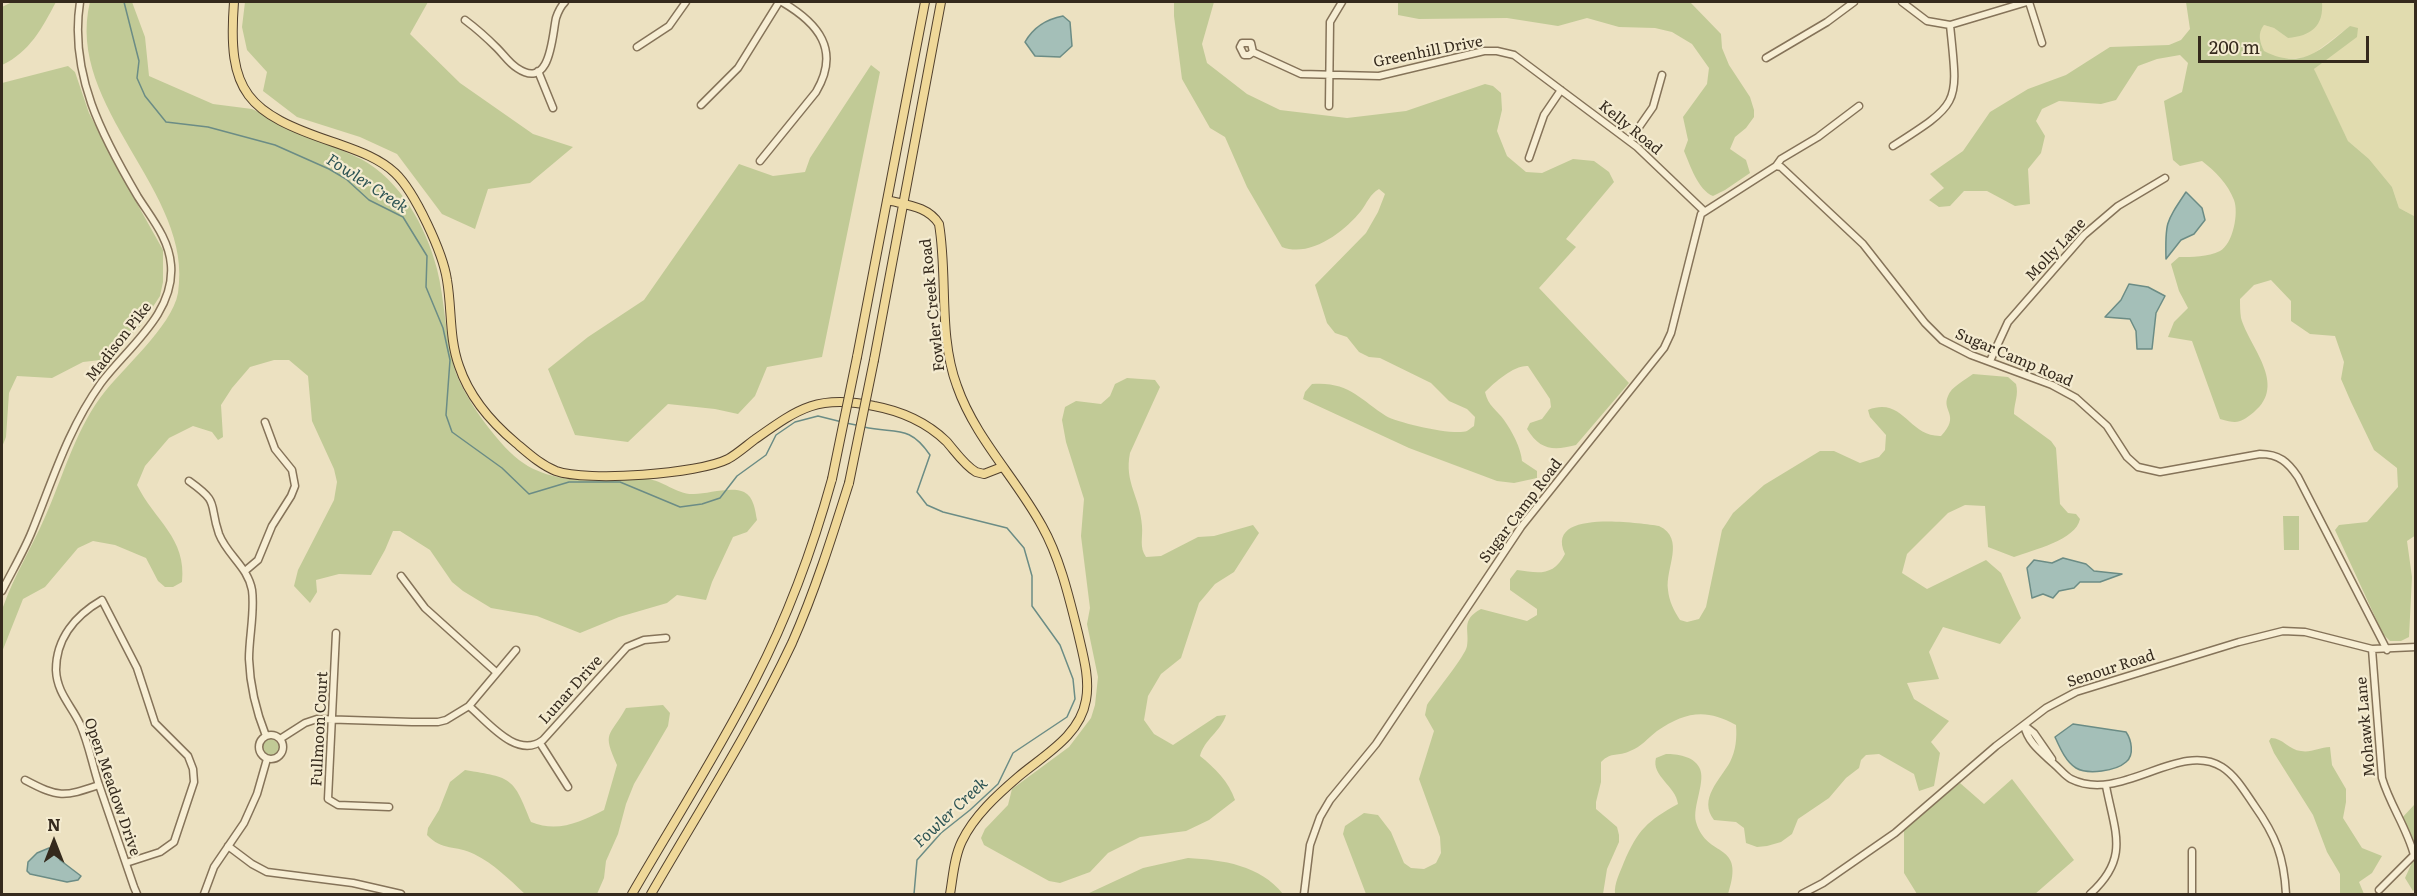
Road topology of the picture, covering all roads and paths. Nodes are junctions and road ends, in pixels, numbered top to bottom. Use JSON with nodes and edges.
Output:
{"nodes":[{"id":1,"x":80,"y":2,"type":"edge"},
{"id":2,"x":234,"y":2,"type":"edge"},
{"id":3,"x":565,"y":2,"type":"edge"},
{"id":4,"x":686,"y":2,"type":"edge"},
{"id":5,"x":780,"y":2,"type":"edge"},
{"id":6,"x":925,"y":2,"type":"edge"},
{"id":7,"x":941,"y":2,"type":"edge"},
{"id":8,"x":1342,"y":2,"type":"edge"},
{"id":9,"x":1854,"y":2,"type":"edge"},
{"id":10,"x":1902,"y":2,"type":"edge"},
{"id":11,"x":2028,"y":2,"type":"edge"},
{"id":12,"x":465,"y":20,"type":"dead end"},
{"id":13,"x":1950,"y":25,"type":"junction"},
{"id":14,"x":2042,"y":43,"type":"dead end"},
{"id":15,"x":637,"y":47,"type":"dead end"},
{"id":16,"x":1253,"y":52,"type":"dead end"},
{"id":17,"x":1766,"y":58,"type":"dead end"},
{"id":18,"x":1535,"y":69,"type":"joint"},
{"id":19,"x":538,"y":71,"type":"junction"},
{"id":20,"x":1662,"y":75,"type":"dead end"},
{"id":21,"x":1329,"y":76,"type":"junction"},
{"id":22,"x":1562,"y":90,"type":"junction"},
{"id":23,"x":701,"y":105,"type":"dead end"},
{"id":24,"x":1329,"y":106,"type":"dead end"},
{"id":25,"x":1859,"y":106,"type":"dead end"},
{"id":26,"x":553,"y":108,"type":"dead end"},
{"id":27,"x":1629,"y":140,"type":"junction"},
{"id":28,"x":1893,"y":146,"type":"dead end"},
{"id":29,"x":1529,"y":158,"type":"dead end"},
{"id":30,"x":760,"y":161,"type":"dead end"},
{"id":31,"x":1776,"y":166,"type":"junction"},
{"id":32,"x":2165,"y":178,"type":"dead end"},
{"id":33,"x":887,"y":200,"type":"junction"},
{"id":34,"x":902,"y":204,"type":"junction"},
{"id":35,"x":1704,"y":211,"type":"junction"},
{"id":36,"x":1990,"y":361,"type":"junction"},
{"id":37,"x":265,"y":422,"type":"dead end"},
{"id":38,"x":1002,"y":466,"type":"junction"},
{"id":39,"x":189,"y":481,"type":"dead end"},
{"id":40,"x":245,"y":571,"type":"junction"},
{"id":41,"x":401,"y":576,"type":"dead end"},
{"id":42,"x":2,"y":591,"type":"edge"},
{"id":43,"x":336,"y":633,"type":"dead end"},
{"id":44,"x":666,"y":638,"type":"dead end"},
{"id":45,"x":2415,"y":647,"type":"edge"},
{"id":46,"x":2372,"y":649,"type":"junction"},
{"id":47,"x":516,"y":650,"type":"dead end"},
{"id":48,"x":2386,"y":650,"type":"junction"},
{"id":49,"x":496,"y":672,"type":"junction"},
{"id":50,"x":469,"y":706,"type":"junction"},
{"id":51,"x":333,"y":718,"type":"junction"},
{"id":52,"x":2024,"y":725,"type":"junction"},
{"id":53,"x":266,"y":736,"type":"junction"},
{"id":54,"x":280,"y":738,"type":"junction"},
{"id":55,"x":540,"y":743,"type":"junction"},
{"id":56,"x":267,"y":759,"type":"junction"},
{"id":57,"x":25,"y":780,"type":"dead end"},
{"id":58,"x":99,"y":784,"type":"junction"},
{"id":59,"x":2106,"y":786,"type":"junction"},
{"id":60,"x":568,"y":788,"type":"dead end"},
{"id":61,"x":389,"y":807,"type":"dead end"},
{"id":62,"x":228,"y":846,"type":"junction"},
{"id":63,"x":2192,"y":851,"type":"dead end"},
{"id":64,"x":126,"y":863,"type":"junction"},
{"id":65,"x":2379,"y":890,"type":"dead end"},
{"id":66,"x":137,"y":894,"type":"edge"},
{"id":67,"x":204,"y":894,"type":"edge"},
{"id":68,"x":401,"y":894,"type":"edge"},
{"id":69,"x":632,"y":894,"type":"edge"},
{"id":70,"x":651,"y":894,"type":"edge"},
{"id":71,"x":950,"y":894,"type":"edge"},
{"id":72,"x":1304,"y":894,"type":"edge"},
{"id":73,"x":1802,"y":894,"type":"edge"},
{"id":74,"x":2090,"y":894,"type":"edge"},
{"id":75,"x":2192,"y":894,"type":"edge"},
{"id":76,"x":2286,"y":894,"type":"edge"}],
"edges":[{"from":1,"to":42,"type":"street","name":"Madison Pike"},
{"from":2,"to":38,"type":"main road"},
{"from":3,"to":19,"type":"street"},
{"from":4,"to":15,"type":"street"},
{"from":5,"to":23,"type":"street"},
{"from":5,"to":30,"type":"street"},
{"from":6,"to":33,"type":"main road"},
{"from":7,"to":34,"type":"main road"},
{"from":8,"to":21,"type":"street"},
{"from":9,"to":17,"type":"street"},
{"from":10,"to":13,"type":"street"},
{"from":11,"to":13,"type":"street"},
{"from":11,"to":14,"type":"street"},
{"from":12,"to":19,"type":"street"},
{"from":13,"to":28,"type":"street"},
{"from":16,"to":21,"type":"street","name":"Greenhill Drive"},
{"from":18,"to":21,"type":"street","name":"Greenhill Drive"},
{"from":18,"to":22,"type":"street","name":"Kelly Road"},
{"from":19,"to":26,"type":"street"},
{"from":20,"to":27,"type":"street"},
{"from":21,"to":24,"type":"street"},
{"from":22,"to":27,"type":"street","name":"Kelly Road"},
{"from":22,"to":29,"type":"street"},
{"from":25,"to":31,"type":"street"},
{"from":27,"to":35,"type":"street","name":"Kelly Road"},
{"from":31,"to":35,"type":"street"},
{"from":31,"to":36,"type":"street","name":"Sugar Camp Road"},
{"from":32,"to":36,"type":"street","name":"Molly Lane"},
{"from":33,"to":34,"type":"main road","name":"Fowler Creek Road"},
{"from":33,"to":69,"type":"main road","bridge":true},
{"from":34,"to":38,"type":"main road","name":"Fowler Creek Road"},
{"from":34,"to":70,"type":"main road","bridge":true},
{"from":35,"to":72,"type":"street","name":"Sugar Camp Road"},
{"from":36,"to":48,"type":"street","name":"Sugar Camp Road"},
{"from":37,"to":40,"type":"street"},
{"from":38,"to":71,"type":"main road","name":"Fowler Creek Road"},
{"from":39,"to":40,"type":"street"},
{"from":40,"to":53,"type":"street"},
{"from":41,"to":49,"type":"street"},
{"from":43,"to":51,"type":"street","name":"Fullmoon Court"},
{"from":44,"to":55,"type":"street","name":"Lunar Drive"},
{"from":45,"to":48,"type":"street","name":"Senour Road"},
{"from":46,"to":48,"type":"street","name":"Senour Road"},
{"from":46,"to":52,"type":"street","name":"Senour Road"},
{"from":46,"to":65,"type":"street","name":"Mohawk Lane"},
{"from":47,"to":49,"type":"street"},
{"from":49,"to":50,"type":"street"},
{"from":50,"to":51,"type":"street"},
{"from":50,"to":55,"type":"street","name":"Lunar Drive"},
{"from":51,"to":54,"type":"street"},
{"from":51,"to":61,"type":"street","name":"Fullmoon Court"},
{"from":52,"to":59,"type":"street"},
{"from":52,"to":73,"type":"street","name":"Senour Road"},
{"from":53,"to":54,"type":"street"},
{"from":53,"to":56,"type":"street"},
{"from":54,"to":56,"type":"street"},
{"from":55,"to":60,"type":"street"},
{"from":56,"to":62,"type":"street"},
{"from":57,"to":58,"type":"street"},
{"from":58,"to":64,"type":"street","name":"Open Meadow Drive"},
{"from":58,"to":64,"type":"street","name":"Open Meadow Drive"},
{"from":59,"to":74,"type":"street"},
{"from":59,"to":76,"type":"street"},
{"from":62,"to":67,"type":"street"},
{"from":62,"to":68,"type":"street"},
{"from":63,"to":75,"type":"street"},
{"from":64,"to":66,"type":"street","name":"Open Meadow Drive"}]}
